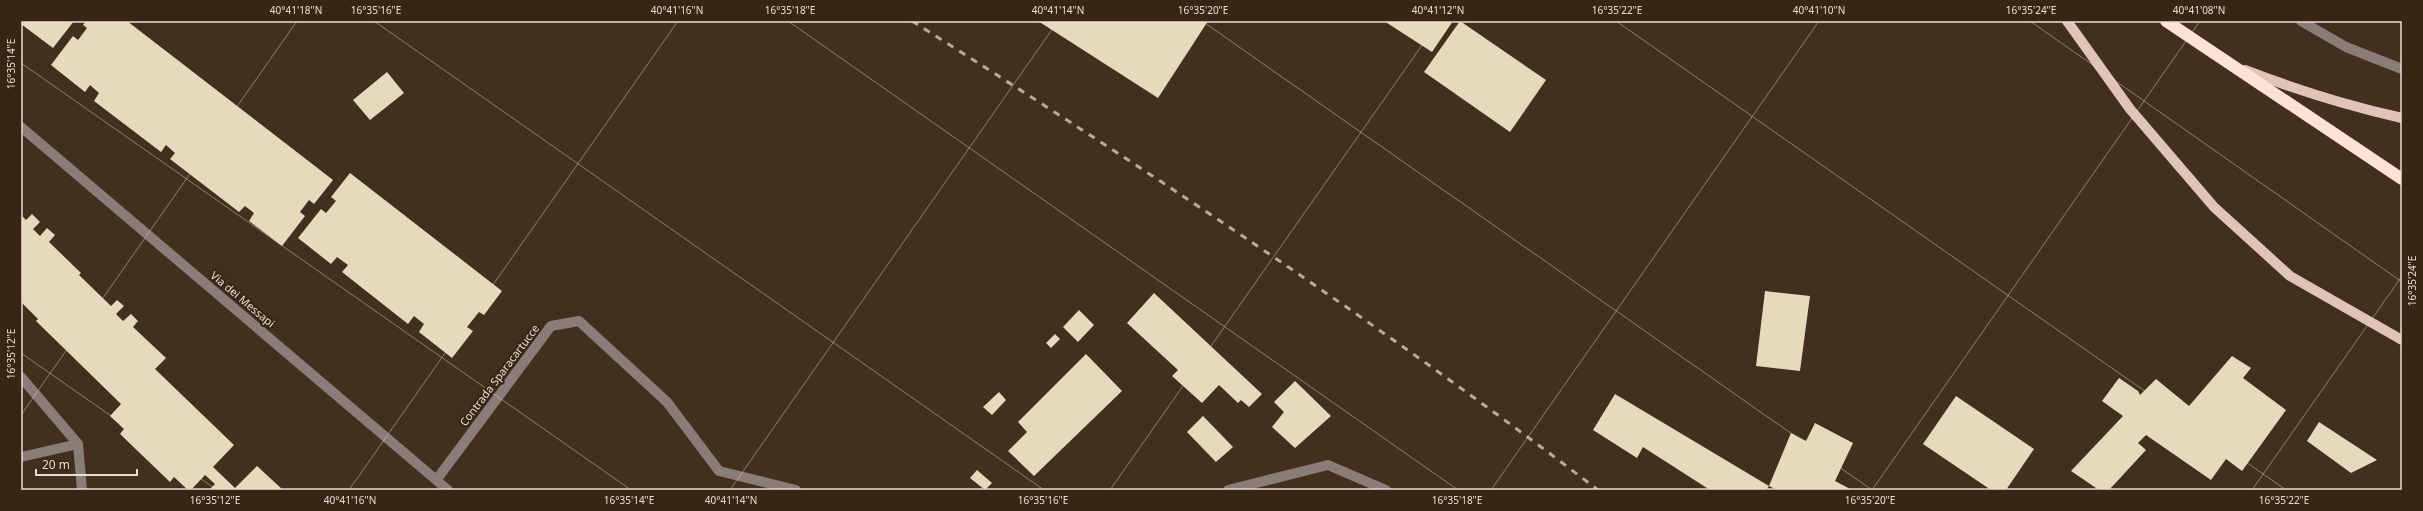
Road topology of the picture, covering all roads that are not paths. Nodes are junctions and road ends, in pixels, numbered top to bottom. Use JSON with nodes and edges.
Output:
{"nodes":[{"id":1,"x":2067,"y":21,"type":"edge"},
{"id":2,"x":2166,"y":21,"type":"edge"},
{"id":3,"x":2301,"y":21,"type":"edge"},
{"id":4,"x":2230,"y":64,"type":"junction"},
{"id":5,"x":2402,"y":69,"type":"edge"},
{"id":6,"x":2402,"y":118,"type":"edge"},
{"id":7,"x":21,"y":127,"type":"edge"},
{"id":8,"x":2402,"y":179,"type":"edge"},
{"id":9,"x":2402,"y":340,"type":"edge"},
{"id":10,"x":21,"y":377,"type":"edge"},
{"id":11,"x":78,"y":444,"type":"junction"},
{"id":12,"x":21,"y":457,"type":"edge"},
{"id":13,"x":437,"y":479,"type":"junction"},
{"id":14,"x":82,"y":490,"type":"edge"},
{"id":15,"x":448,"y":490,"type":"edge"},
{"id":16,"x":796,"y":490,"type":"edge"},
{"id":17,"x":1228,"y":490,"type":"edge"},
{"id":18,"x":1386,"y":490,"type":"edge"}],
"edges":[{"from":1,"to":9,"type":"main road"},
{"from":2,"to":4,"type":"highway"},
{"from":3,"to":5,"type":"street"},
{"from":4,"to":6,"type":"main road"},
{"from":4,"to":8,"type":"highway"},
{"from":7,"to":13,"type":"street","name":"Via dei Messapi"},
{"from":10,"to":11,"type":"street"},
{"from":11,"to":12,"type":"street"},
{"from":11,"to":14,"type":"street"},
{"from":13,"to":15,"type":"street","name":"Via dei Messapi"},
{"from":13,"to":16,"type":"street","name":"Contrada Sparacartucce"},
{"from":17,"to":18,"type":"street"}]}
